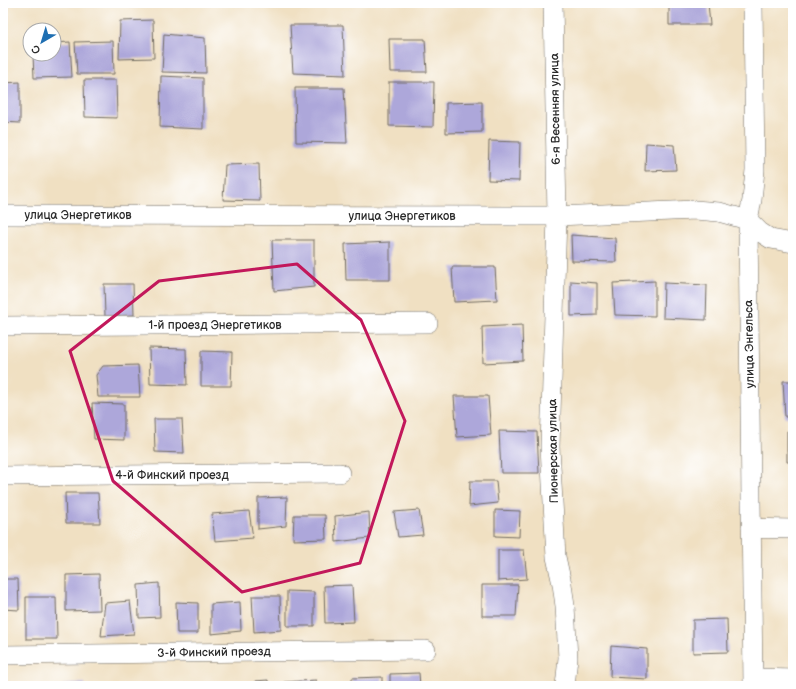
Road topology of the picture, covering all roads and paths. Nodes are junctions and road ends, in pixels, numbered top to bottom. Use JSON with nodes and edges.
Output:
{"nodes":[{"id":1,"x":553,"y":3,"type":"edge"},
{"id":2,"x":753,"y":3,"type":"edge"},
{"id":3,"x":3,"y":216,"type":"edge"},
{"id":4,"x":556,"y":216,"type":"junction"},
{"id":5,"x":748,"y":220,"type":"junction"},
{"id":6,"x":793,"y":243,"type":"edge"},
{"id":7,"x":428,"y":323,"type":"dead end"},
{"id":8,"x":3,"y":326,"type":"edge"},
{"id":9,"x":340,"y":473,"type":"dead end"},
{"id":10,"x":3,"y":476,"type":"edge"},
{"id":11,"x":751,"y":528,"type":"junction"},
{"id":12,"x":793,"y":528,"type":"edge"},
{"id":13,"x":426,"y":650,"type":"dead end"},
{"id":14,"x":3,"y":655,"type":"edge"},
{"id":15,"x":793,"y":679,"type":"edge"},
{"id":16,"x":753,"y":682,"type":"edge"},
{"id":17,"x":565,"y":686,"type":"edge"}],
"edges":[{"from":1,"to":4,"type":"street","name":"6-я Весенняя улица"},
{"from":2,"to":5,"type":"street","name":"улица Энгельса"},
{"from":3,"to":4,"type":"street","name":"улица Энергетиков"},
{"from":4,"to":5,"type":"street","name":"улица Энергетиков"},
{"from":4,"to":17,"type":"street","name":"Пионерская улица"},
{"from":5,"to":6,"type":"street","name":"улица Энергетиков"},
{"from":5,"to":11,"type":"street","name":"улица Энгельса"},
{"from":7,"to":8,"type":"street","name":"1-й проезд Энергетиков"},
{"from":9,"to":10,"type":"street","name":"4-й Финский проезд"},
{"from":11,"to":12,"type":"street"},
{"from":11,"to":16,"type":"street","name":"улица Энгельса"},
{"from":13,"to":14,"type":"street","name":"3-й Финский проезд"},
{"from":15,"to":16,"type":"street"}]}
